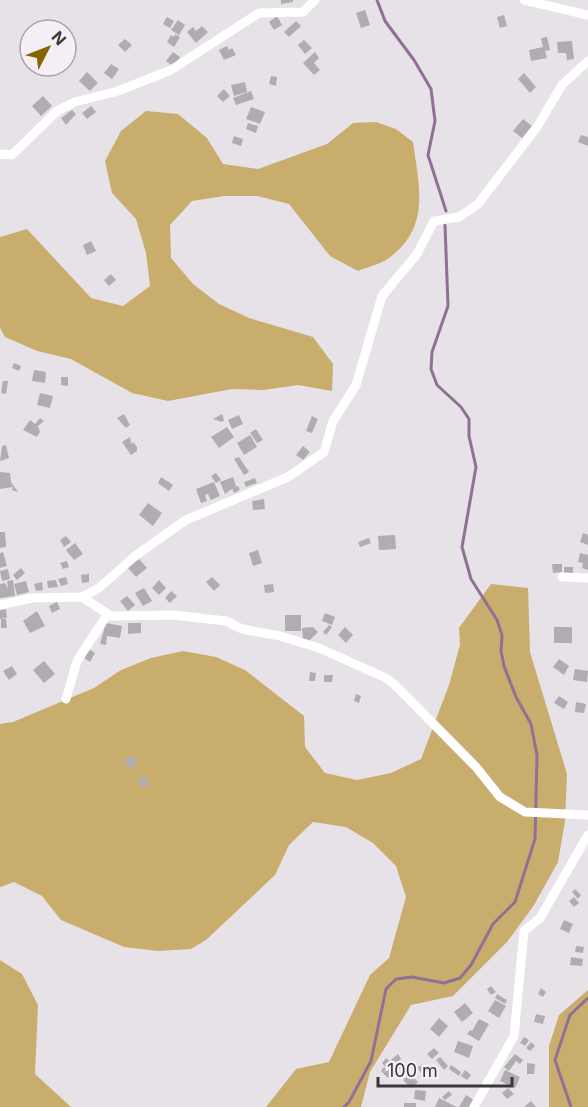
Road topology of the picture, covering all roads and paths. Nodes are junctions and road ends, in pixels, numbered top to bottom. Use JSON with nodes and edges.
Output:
{"nodes":[{"id":1,"x":315,"y":0,"type":"edge"},
{"id":2,"x":524,"y":0,"type":"edge"},
{"id":3,"x":588,"y":15,"type":"edge"},
{"id":4,"x":588,"y":61,"type":"edge"},
{"id":5,"x":0,"y":154,"type":"edge"},
{"id":6,"x":562,"y":577,"type":"dead end"},
{"id":7,"x":588,"y":578,"type":"edge"},
{"id":8,"x":82,"y":597,"type":"junction"},
{"id":9,"x":0,"y":605,"type":"edge"},
{"id":10,"x":107,"y":615,"type":"junction"},
{"id":11,"x":66,"y":699,"type":"dead end"},
{"id":12,"x":588,"y":815,"type":"edge"},
{"id":13,"x":588,"y":835,"type":"edge"},
{"id":14,"x":474,"y":1107,"type":"edge"}],
"edges":[{"from":1,"to":5,"type":"street"},
{"from":2,"to":3,"type":"street"},
{"from":4,"to":8,"type":"street"},
{"from":6,"to":7,"type":"street"},
{"from":8,"to":9,"type":"street"},
{"from":8,"to":10,"type":"street"},
{"from":10,"to":11,"type":"street"},
{"from":10,"to":12,"type":"street"},
{"from":13,"to":14,"type":"street"}]}
